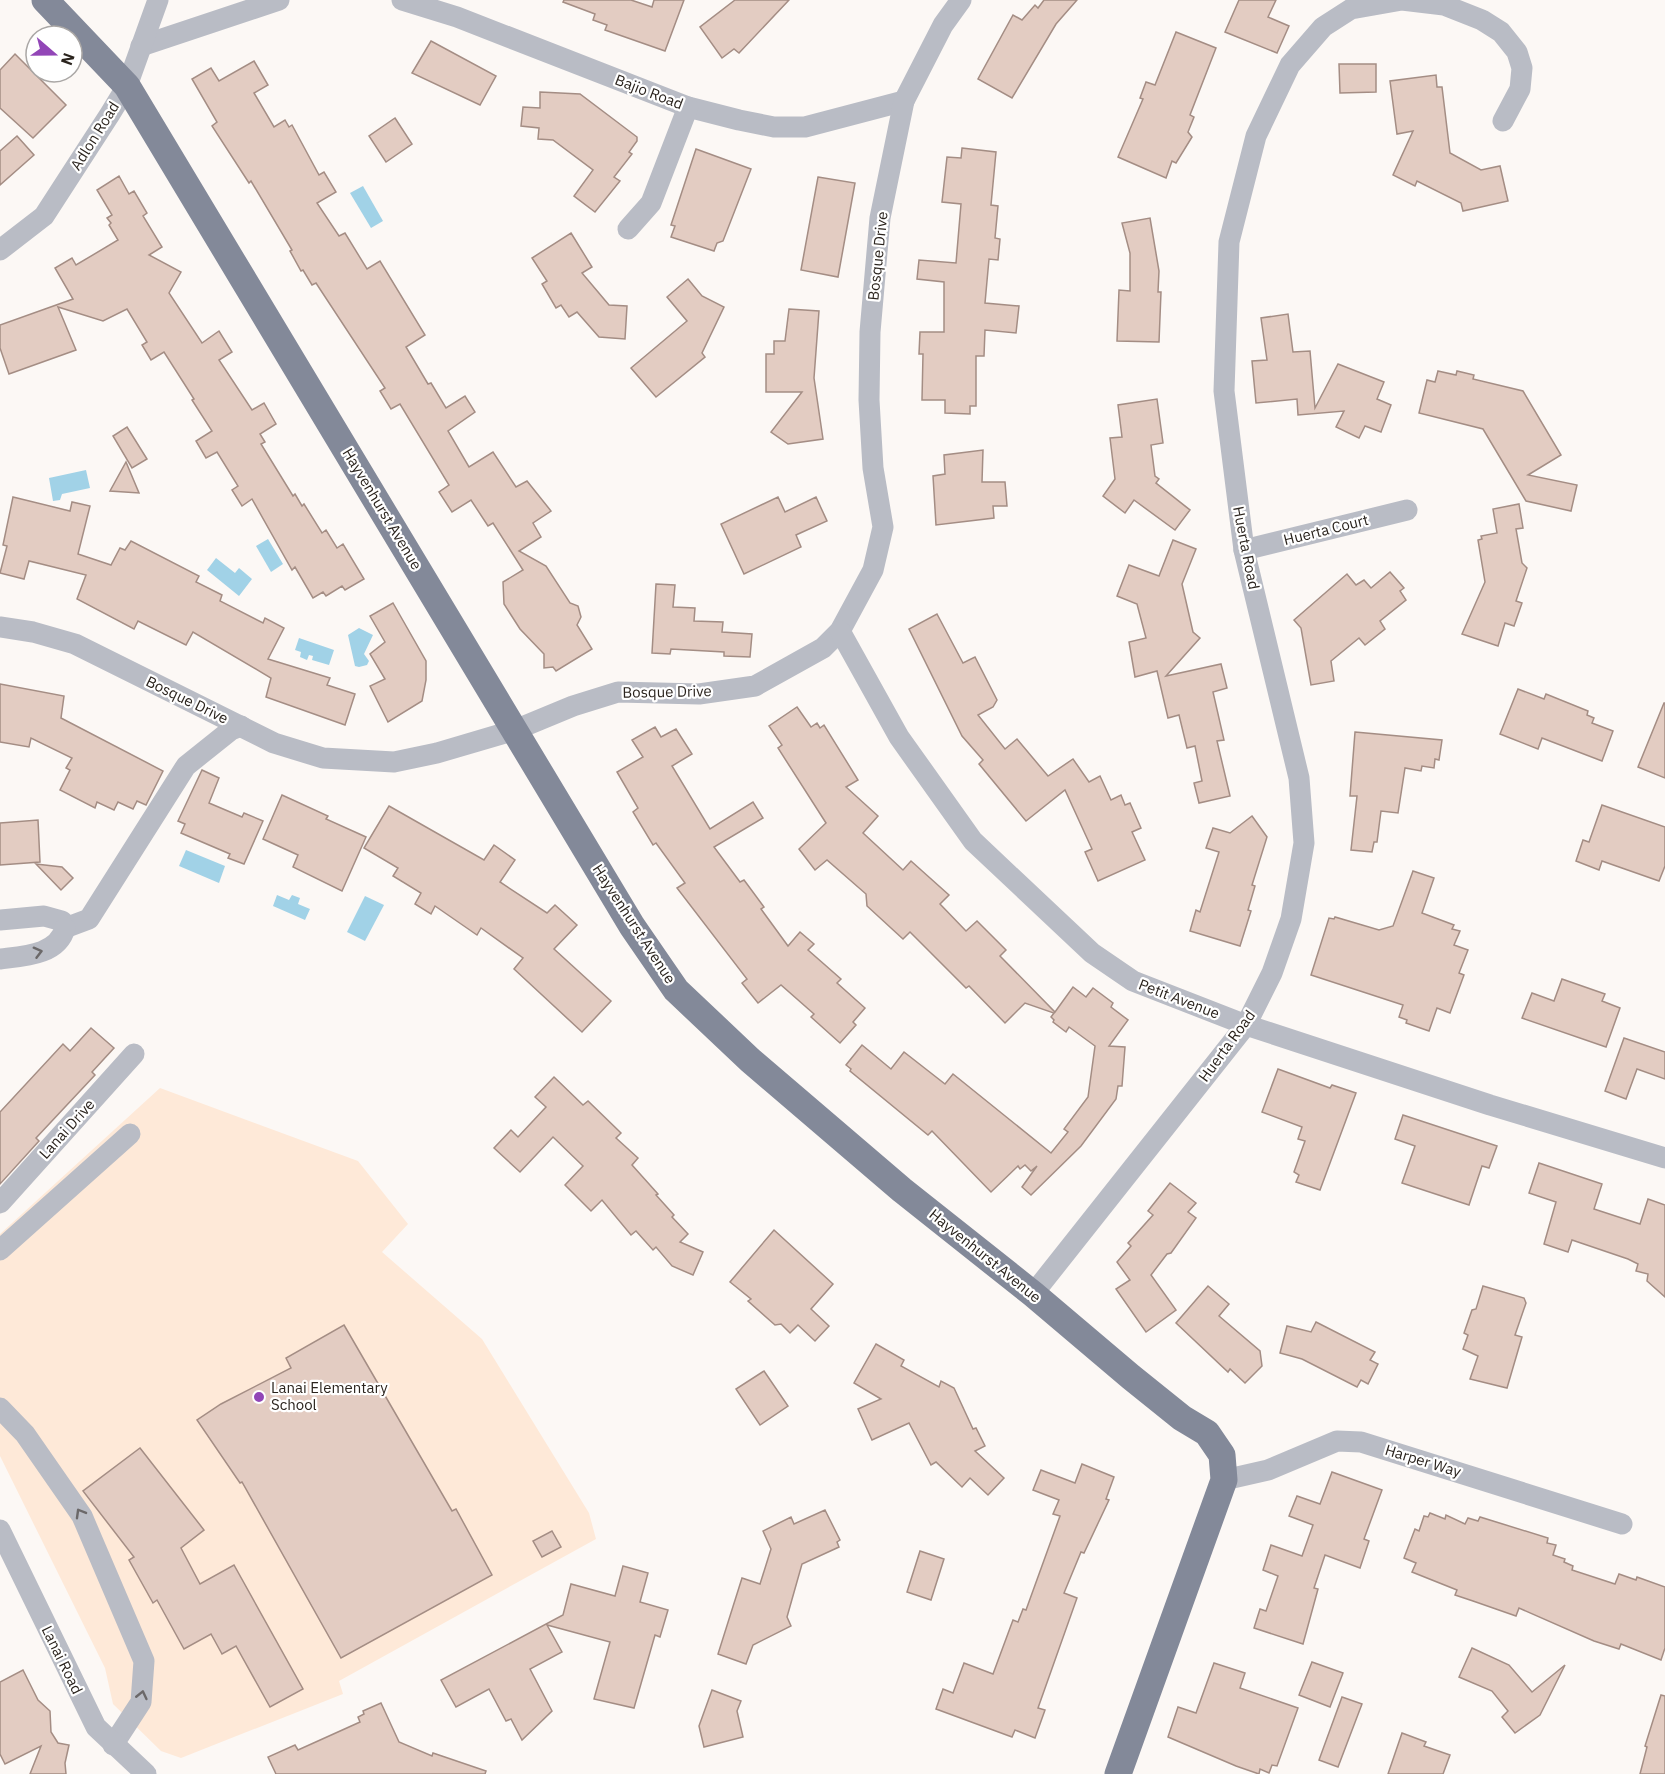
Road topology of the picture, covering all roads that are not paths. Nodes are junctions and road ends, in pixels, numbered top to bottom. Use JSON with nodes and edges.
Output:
{"nodes":[{"id":1,"x":45,"y":0,"type":"edge"},
{"id":2,"x":158,"y":0,"type":"edge"},
{"id":3,"x":279,"y":0,"type":"edge"},
{"id":4,"x":402,"y":0,"type":"edge"},
{"id":5,"x":961,"y":0,"type":"edge"},
{"id":6,"x":141,"y":46,"type":"junction"},
{"id":7,"x":127,"y":86,"type":"junction"},
{"id":8,"x":904,"y":101,"type":"junction"},
{"id":9,"x":688,"y":107,"type":"junction"},
{"id":10,"x":1503,"y":121,"type":"dead end"},
{"id":11,"x":628,"y":229,"type":"dead end"},
{"id":12,"x":0,"y":250,"type":"edge"},
{"id":13,"x":1407,"y":510,"type":"dead end"},
{"id":14,"x":1244,"y":550,"type":"junction"},
{"id":15,"x":0,"y":627,"type":"edge"},
{"id":16,"x":840,"y":631,"type":"junction"},
{"id":17,"x":241,"y":726,"type":"junction"},
{"id":18,"x":515,"y":730,"type":"junction"},
{"id":19,"x":0,"y":920,"type":"edge"},
{"id":20,"x":65,"y":928,"type":"junction"},
{"id":21,"x":0,"y":959,"type":"edge"},
{"id":22,"x":1246,"y":1025,"type":"junction"},
{"id":23,"x":134,"y":1054,"type":"dead end"},
{"id":24,"x":130,"y":1134,"type":"dead end"},
{"id":25,"x":1665,"y":1158,"type":"edge"},
{"id":26,"x":0,"y":1203,"type":"edge"},
{"id":27,"x":0,"y":1250,"type":"edge"},
{"id":28,"x":1033,"y":1294,"type":"junction"},
{"id":29,"x":0,"y":1408,"type":"edge"},
{"id":30,"x":1224,"y":1480,"type":"junction"},
{"id":31,"x":1622,"y":1524,"type":"dead end"},
{"id":32,"x":3,"y":1543,"type":"edge"},
{"id":33,"x":113,"y":1745,"type":"junction"},
{"id":34,"x":146,"y":1774,"type":"edge"},
{"id":35,"x":1118,"y":1774,"type":"edge"}],
"edges":[{"from":1,"to":7,"type":"main road","name":"Hayvenhurst Avenue"},
{"from":2,"to":6,"type":"street","name":"Adlon Road"},
{"from":3,"to":6,"type":"street"},
{"from":4,"to":9,"type":"street","name":"Bajio Road"},
{"from":5,"to":8,"type":"street","name":"Bosque Drive"},
{"from":6,"to":7,"type":"street","name":"Adlon Road"},
{"from":7,"to":12,"type":"street","name":"Adlon Road"},
{"from":7,"to":18,"type":"main road","name":"Hayvenhurst Avenue"},
{"from":8,"to":9,"type":"street","name":"Bajio Road"},
{"from":8,"to":16,"type":"street","name":"Bosque Drive"},
{"from":9,"to":11,"type":"street"},
{"from":10,"to":14,"type":"street","name":"Huerta Road"},
{"from":13,"to":14,"type":"street","name":"Huerta Court"},
{"from":14,"to":22,"type":"street","name":"Huerta Road"},
{"from":15,"to":17,"type":"street","name":"Bosque Drive"},
{"from":16,"to":18,"type":"street","name":"Bosque Drive"},
{"from":16,"to":22,"type":"street","name":"Petit Avenue"},
{"from":17,"to":18,"type":"street","name":"Bosque Drive"},
{"from":17,"to":20,"type":"street"},
{"from":18,"to":28,"type":"main road","name":"Hayvenhurst Avenue"},
{"from":19,"to":20,"type":"street"},
{"from":21,"to":20,"type":"street","one_way":true},
{"from":22,"to":25,"type":"street","name":"Petit Avenue"},
{"from":22,"to":28,"type":"street","name":"Huerta Road"},
{"from":23,"to":26,"type":"street","name":"Lanai Drive"},
{"from":24,"to":27,"type":"street"},
{"from":28,"to":30,"type":"main road","name":"Hayvenhurst Avenue"},
{"from":33,"to":29,"type":"street","one_way":true},
{"from":30,"to":31,"type":"street","name":"Harper Way"},
{"from":30,"to":35,"type":"main road","name":"Hayvenhurst Avenue"},
{"from":32,"to":33,"type":"street","name":"Lanai Road"},
{"from":33,"to":34,"type":"street","name":"Lanai Road"}]}
